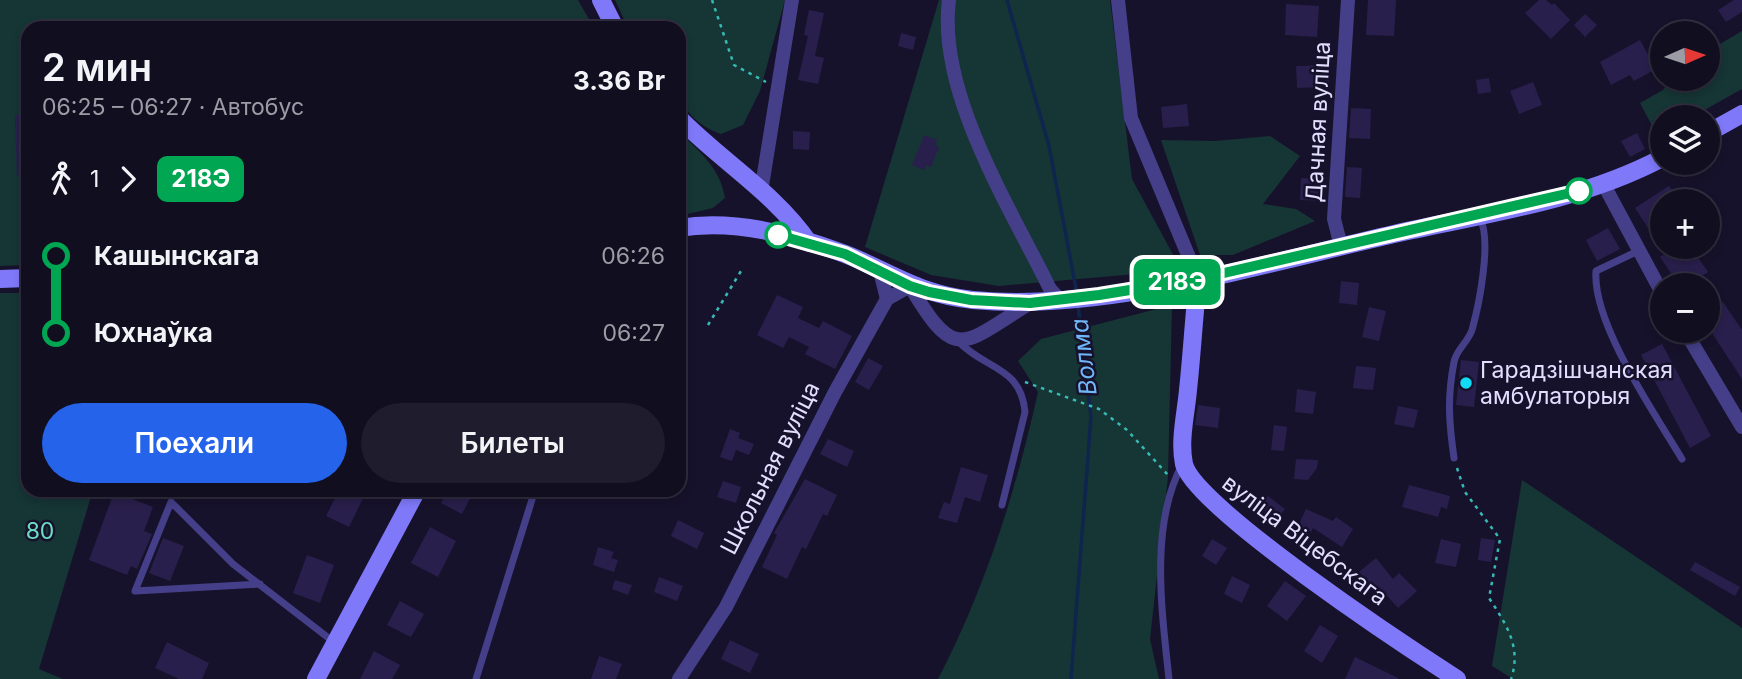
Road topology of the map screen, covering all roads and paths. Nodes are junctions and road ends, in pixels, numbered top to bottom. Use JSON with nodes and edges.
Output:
{"nodes":[{"id":1,"x":601,"y":0,"type":"edge"},
{"id":2,"x":712,"y":0,"type":"edge"},
{"id":3,"x":792,"y":0,"type":"edge"},
{"id":4,"x":949,"y":0,"type":"edge"},
{"id":5,"x":1118,"y":0,"type":"edge"},
{"id":6,"x":1348,"y":0,"type":"edge"},
{"id":7,"x":612,"y":21,"type":"edge"},
{"id":8,"x":778,"y":89,"type":"junction"},
{"id":9,"x":1742,"y":114,"type":"edge"},
{"id":10,"x":686,"y":125,"type":"edge"},
{"id":11,"x":1720,"y":126,"type":"edge"},
{"id":12,"x":1650,"y":164,"type":"edge"},
{"id":13,"x":1604,"y":186,"type":"junction"},
{"id":14,"x":761,"y":192,"type":"junction"},
{"id":15,"x":1479,"y":215,"type":"junction"},
{"id":16,"x":686,"y":228,"type":"edge"},
{"id":17,"x":809,"y":243,"type":"junction"},
{"id":18,"x":1341,"y":246,"type":"junction"},
{"id":19,"x":1638,"y":251,"type":"junction"},
{"id":20,"x":741,"y":271,"type":"dead end"},
{"id":21,"x":880,"y":271,"type":"junction"},
{"id":22,"x":1651,"y":273,"type":"edge"},
{"id":23,"x":21,"y":278,"type":"edge"},
{"id":24,"x":0,"y":279,"type":"edge"},
{"id":25,"x":1198,"y":279,"type":"junction"},
{"id":26,"x":910,"y":286,"type":"junction"},
{"id":27,"x":887,"y":299,"type":"junction"},
{"id":28,"x":1060,"y":300,"type":"junction"},
{"id":29,"x":1030,"y":303,"type":"junction"},
{"id":30,"x":708,"y":325,"type":"dead end"},
{"id":31,"x":958,"y":341,"type":"junction"},
{"id":32,"x":1692,"y":343,"type":"edge"},
{"id":33,"x":1015,"y":380,"type":"junction"},
{"id":34,"x":1742,"y":427,"type":"edge"},
{"id":35,"x":1454,"y":458,"type":"joint"},
{"id":36,"x":1682,"y":459,"type":"dead end"},
{"id":37,"x":1184,"y":463,"type":"junction"},
{"id":38,"x":1174,"y":480,"type":"junction"},
{"id":39,"x":413,"y":497,"type":"edge"},
{"id":40,"x":533,"y":497,"type":"edge"},
{"id":41,"x":1002,"y":505,"type":"dead end"},
{"id":42,"x":260,"y":584,"type":"junction"},
{"id":43,"x":335,"y":643,"type":"junction"},
{"id":44,"x":316,"y":679,"type":"edge"},
{"id":45,"x":476,"y":679,"type":"edge"},
{"id":46,"x":678,"y":679,"type":"edge"},
{"id":47,"x":1169,"y":679,"type":"edge"},
{"id":48,"x":1457,"y":679,"type":"edge"},
{"id":49,"x":1511,"y":679,"type":"edge"}],
"edges":[{"from":1,"to":7,"type":"main road"},
{"from":2,"to":8,"type":"path"},
{"from":3,"to":8,"type":"street"},
{"from":4,"to":28,"type":"street"},
{"from":5,"to":25,"type":"street"},
{"from":6,"to":18,"type":"street","name":"Дачная вуліца"},
{"from":8,"to":14,"type":"street"},
{"from":9,"to":11,"type":"main road"},
{"from":10,"to":14,"type":"main road"},
{"from":12,"to":13,"type":"main road"},
{"from":13,"to":15,"type":"main road"},
{"from":13,"to":19,"type":"street"},
{"from":14,"to":17,"type":"main road"},
{"from":15,"to":18,"type":"main road"},
{"from":15,"to":35,"type":"lane"},
{"from":16,"to":17,"type":"main road"},
{"from":17,"to":21,"type":"main road"},
{"from":18,"to":25,"type":"main road"},
{"from":19,"to":22,"type":"street"},
{"from":19,"to":36,"type":"lane"},
{"from":20,"to":30,"type":"path"},
{"from":21,"to":26,"type":"main road"},
{"from":21,"to":27,"type":"street"},
{"from":23,"to":24,"type":"main road"},
{"from":25,"to":28,"type":"main road"},
{"from":25,"to":37,"type":"main road"},
{"from":26,"to":27,"type":"street"},
{"from":26,"to":29,"type":"main road"},
{"from":26,"to":31,"type":"street"},
{"from":27,"to":46,"type":"street","name":"Школьная вуліца"},
{"from":28,"to":29,"type":"main road"},
{"from":29,"to":31,"type":"street"},
{"from":31,"to":33,"type":"lane"},
{"from":32,"to":34,"type":"street"},
{"from":33,"to":38,"type":"path"},
{"from":33,"to":41,"type":"lane"},
{"from":35,"to":49,"type":"path"},
{"from":37,"to":38,"type":"lane"},
{"from":37,"to":48,"type":"main road","name":"вуліца Віцебскага"},
{"from":38,"to":47,"type":"lane"},
{"from":39,"to":43,"type":"main road"},
{"from":40,"to":45,"type":"lane"},
{"from":42,"to":42,"type":"lane"},
{"from":42,"to":43,"type":"lane"},
{"from":43,"to":44,"type":"main road"}]}
